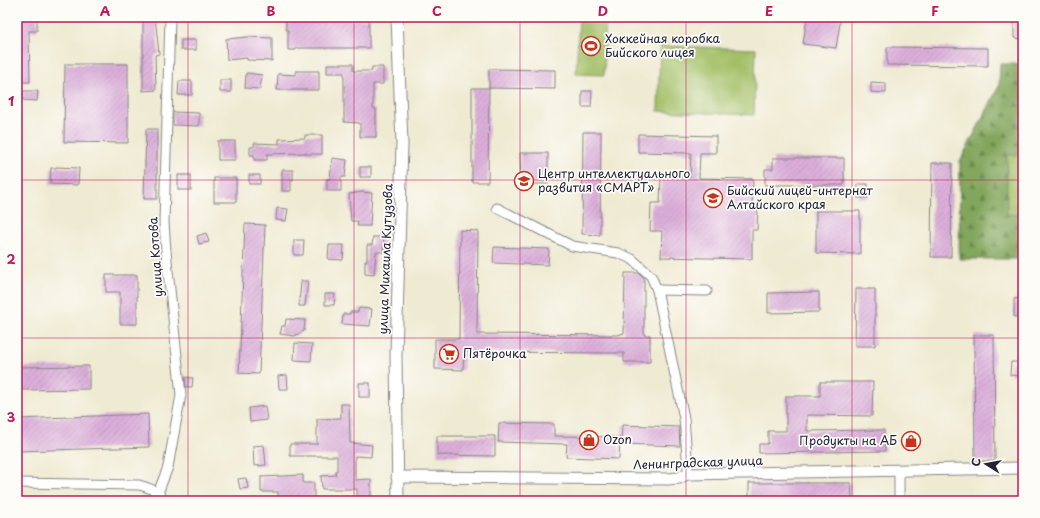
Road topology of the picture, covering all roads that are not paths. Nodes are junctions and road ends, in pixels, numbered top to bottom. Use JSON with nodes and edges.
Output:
{"nodes":[{"id":1,"x":170,"y":17,"type":"edge"},
{"id":2,"x":397,"y":17,"type":"edge"},
{"id":3,"x":497,"y":208,"type":"dead end"},
{"id":4,"x":657,"y":290,"type":"junction"},
{"id":5,"x":707,"y":290,"type":"dead end"},
{"id":6,"x":1023,"y":468,"type":"edge"},
{"id":7,"x":899,"y":471,"type":"junction"},
{"id":8,"x":687,"y":474,"type":"junction"},
{"id":9,"x":397,"y":477,"type":"junction"},
{"id":10,"x":17,"y":484,"type":"edge"},
{"id":11,"x":158,"y":493,"type":"junction"},
{"id":12,"x":164,"y":501,"type":"edge"},
{"id":13,"x":398,"y":501,"type":"edge"},
{"id":14,"x":899,"y":501,"type":"edge"}],
"edges":[{"from":1,"to":11,"type":"street","name":"улица Котова"},
{"from":2,"to":9,"type":"street","name":"улица Михаила Кутузова"},
{"from":3,"to":4,"type":"street"},
{"from":4,"to":5,"type":"street"},
{"from":4,"to":8,"type":"street"},
{"from":6,"to":7,"type":"street","name":"Ленинградская улица"},
{"from":7,"to":8,"type":"street","name":"Ленинградская улица"},
{"from":7,"to":14,"type":"street"},
{"from":8,"to":9,"type":"street","name":"Ленинградская улица"},
{"from":9,"to":13,"type":"street","name":"улица Михаила Кутузова"},
{"from":10,"to":11,"type":"street"},
{"from":11,"to":12,"type":"street"}]}
